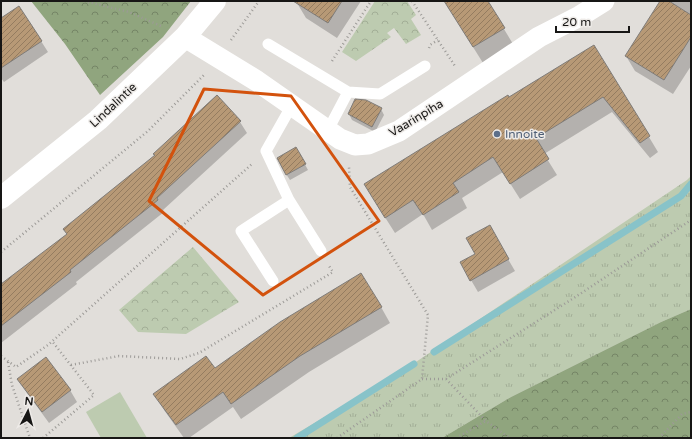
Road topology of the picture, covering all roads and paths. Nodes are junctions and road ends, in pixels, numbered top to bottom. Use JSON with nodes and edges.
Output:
{"nodes":[{"id":1,"x":84,"y":1,"type":"edge"},
{"id":2,"x":215,"y":1,"type":"edge"},
{"id":3,"x":259,"y":1,"type":"edge"},
{"id":4,"x":371,"y":1,"type":"edge"},
{"id":5,"x":412,"y":1,"type":"edge"},
{"id":6,"x":604,"y":1,"type":"edge"},
{"id":7,"x":185,"y":36,"type":"junction"},
{"id":8,"x":268,"y":44,"type":"dead end"},
{"id":9,"x":219,"y":57,"type":"junction"},
{"id":10,"x":425,"y":66,"type":"dead end"},
{"id":11,"x":323,"y":77,"type":"junction"},
{"id":12,"x":467,"y":85,"type":"junction"},
{"id":13,"x":348,"y":92,"type":"junction"},
{"id":14,"x":292,"y":105,"type":"junction"},
{"id":15,"x":328,"y":130,"type":"junction"},
{"id":16,"x":355,"y":145,"type":"junction"},
{"id":17,"x":266,"y":151,"type":"junction"},
{"id":18,"x":1,"y":198,"type":"edge"},
{"id":19,"x":289,"y":200,"type":"junction"},
{"id":20,"x":691,"y":220,"type":"edge"},
{"id":21,"x":321,"y":251,"type":"joint"},
{"id":22,"x":1,"y":252,"type":"edge"},
{"id":23,"x":273,"y":281,"type":"dead end"},
{"id":24,"x":52,"y":341,"type":"junction"},
{"id":25,"x":1,"y":356,"type":"edge"},
{"id":26,"x":8,"y":361,"type":"junction"},
{"id":27,"x":71,"y":365,"type":"junction"},
{"id":28,"x":422,"y":379,"type":"junction"},
{"id":29,"x":446,"y":379,"type":"junction"},
{"id":30,"x":691,"y":412,"type":"edge"},
{"id":31,"x":486,"y":421,"type":"junction"},
{"id":32,"x":30,"y":438,"type":"edge"},
{"id":33,"x":43,"y":438,"type":"edge"},
{"id":34,"x":337,"y":438,"type":"edge"},
{"id":35,"x":456,"y":438,"type":"edge"},
{"id":36,"x":510,"y":438,"type":"edge"},
{"id":37,"x":659,"y":438,"type":"edge"}],
"edges":[{"from":1,"to":7,"type":"path"},
{"from":2,"to":7,"type":"street","name":"Lindalintie"},
{"from":3,"to":9,"type":"path"},
{"from":4,"to":11,"type":"path"},
{"from":5,"to":12,"type":"path"},
{"from":6,"to":12,"type":"street","name":"Vaarinpiha"},
{"from":7,"to":9,"type":"street"},
{"from":7,"to":18,"type":"street","name":"Lindalintie"},
{"from":8,"to":11,"type":"lane"},
{"from":9,"to":14,"type":"street"},
{"from":9,"to":22,"type":"path"},
{"from":10,"to":13,"type":"lane"},
{"from":11,"to":13,"type":"lane"},
{"from":12,"to":16,"type":"street","name":"Vaarinpiha"},
{"from":13,"to":15,"type":"lane"},
{"from":14,"to":15,"type":"street"},
{"from":14,"to":17,"type":"lane"},
{"from":15,"to":16,"type":"street"},
{"from":16,"to":28,"type":"path"},
{"from":17,"to":19,"type":"lane"},
{"from":17,"to":24,"type":"path"},
{"from":19,"to":21,"type":"lane"},
{"from":19,"to":23,"type":"lane"},
{"from":20,"to":29,"type":"path"},
{"from":21,"to":27,"type":"path"},
{"from":24,"to":26,"type":"path"},
{"from":24,"to":27,"type":"path"},
{"from":25,"to":26,"type":"path"},
{"from":26,"to":32,"type":"path"},
{"from":27,"to":33,"type":"path"},
{"from":28,"to":29,"type":"path"},
{"from":28,"to":34,"type":"path"},
{"from":29,"to":31,"type":"path"},
{"from":30,"to":37,"type":"path"},
{"from":31,"to":35,"type":"path"},
{"from":31,"to":36,"type":"path"}]}
